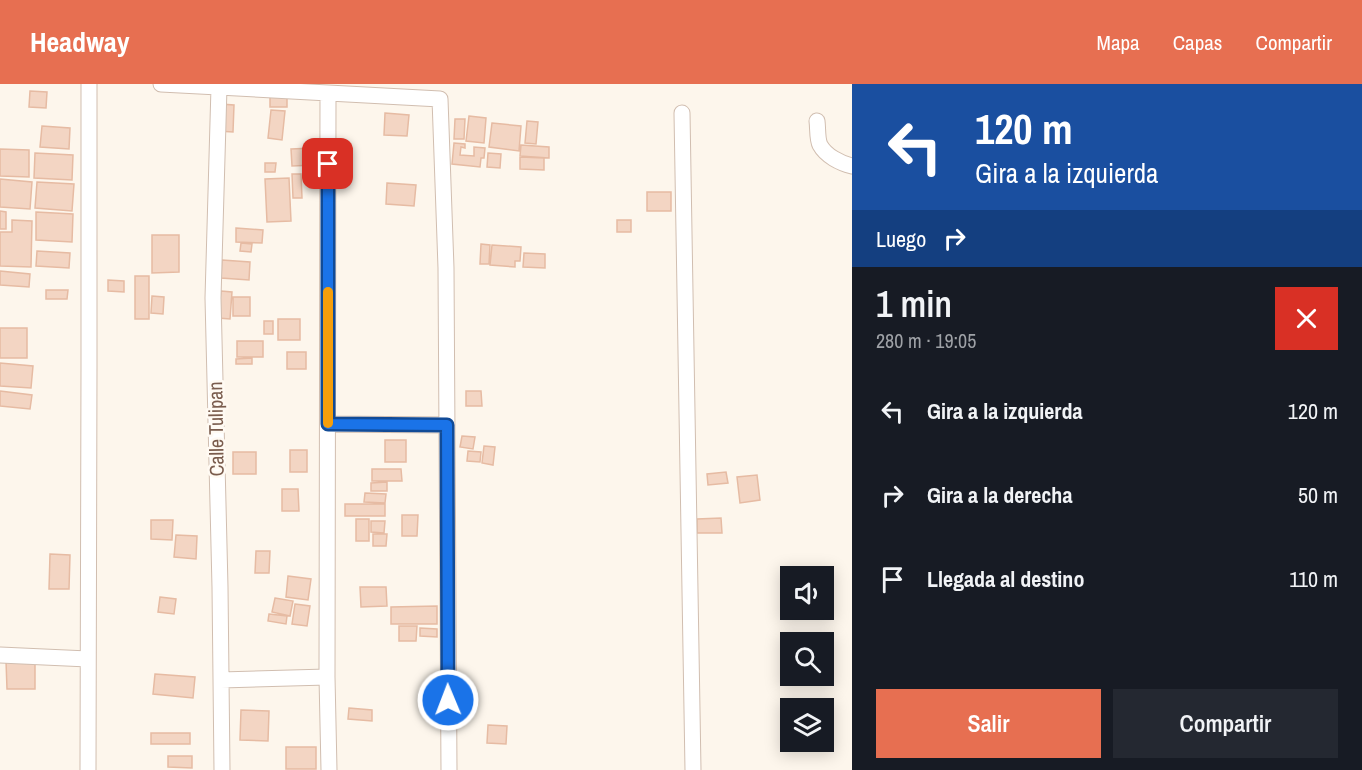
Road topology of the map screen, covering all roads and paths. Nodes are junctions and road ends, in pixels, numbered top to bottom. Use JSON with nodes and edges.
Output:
{"nodes":[{"id":1,"x":88,"y":84,"type":"edge"},
{"id":2,"x":161,"y":84,"type":"edge"},
{"id":3,"x":219,"y":87,"type":"junction"},
{"id":4,"x":328,"y":93,"type":"junction"},
{"id":5,"x":682,"y":113,"type":"dead end"},
{"id":6,"x":817,"y":121,"type":"dead end"},
{"id":7,"x":852,"y":166,"type":"edge"},
{"id":8,"x":328,"y":424,"type":"junction"},
{"id":9,"x":447,"y":425,"type":"junction"},
{"id":10,"x":0,"y":655,"type":"edge"},
{"id":11,"x":88,"y":659,"type":"junction"},
{"id":12,"x":327,"y":677,"type":"junction"},
{"id":13,"x":221,"y":680,"type":"junction"},
{"id":14,"x":88,"y":770,"type":"edge"},
{"id":15,"x":222,"y":770,"type":"edge"},
{"id":16,"x":329,"y":770,"type":"edge"},
{"id":17,"x":449,"y":770,"type":"edge"},
{"id":18,"x":693,"y":770,"type":"edge"}],
"edges":[{"from":1,"to":11,"type":"street"},
{"from":2,"to":3,"type":"street"},
{"from":3,"to":4,"type":"street"},
{"from":3,"to":13,"type":"street","name":"Calle Tulipan"},
{"from":4,"to":8,"type":"street"},
{"from":4,"to":9,"type":"street"},
{"from":5,"to":18,"type":"street"},
{"from":6,"to":7,"type":"street"},
{"from":8,"to":9,"type":"street"},
{"from":8,"to":12,"type":"street"},
{"from":9,"to":17,"type":"street"},
{"from":10,"to":11,"type":"street"},
{"from":11,"to":14,"type":"street"},
{"from":12,"to":13,"type":"street"},
{"from":12,"to":16,"type":"street"},
{"from":13,"to":15,"type":"street","name":"Calle Tulipan"}]}
